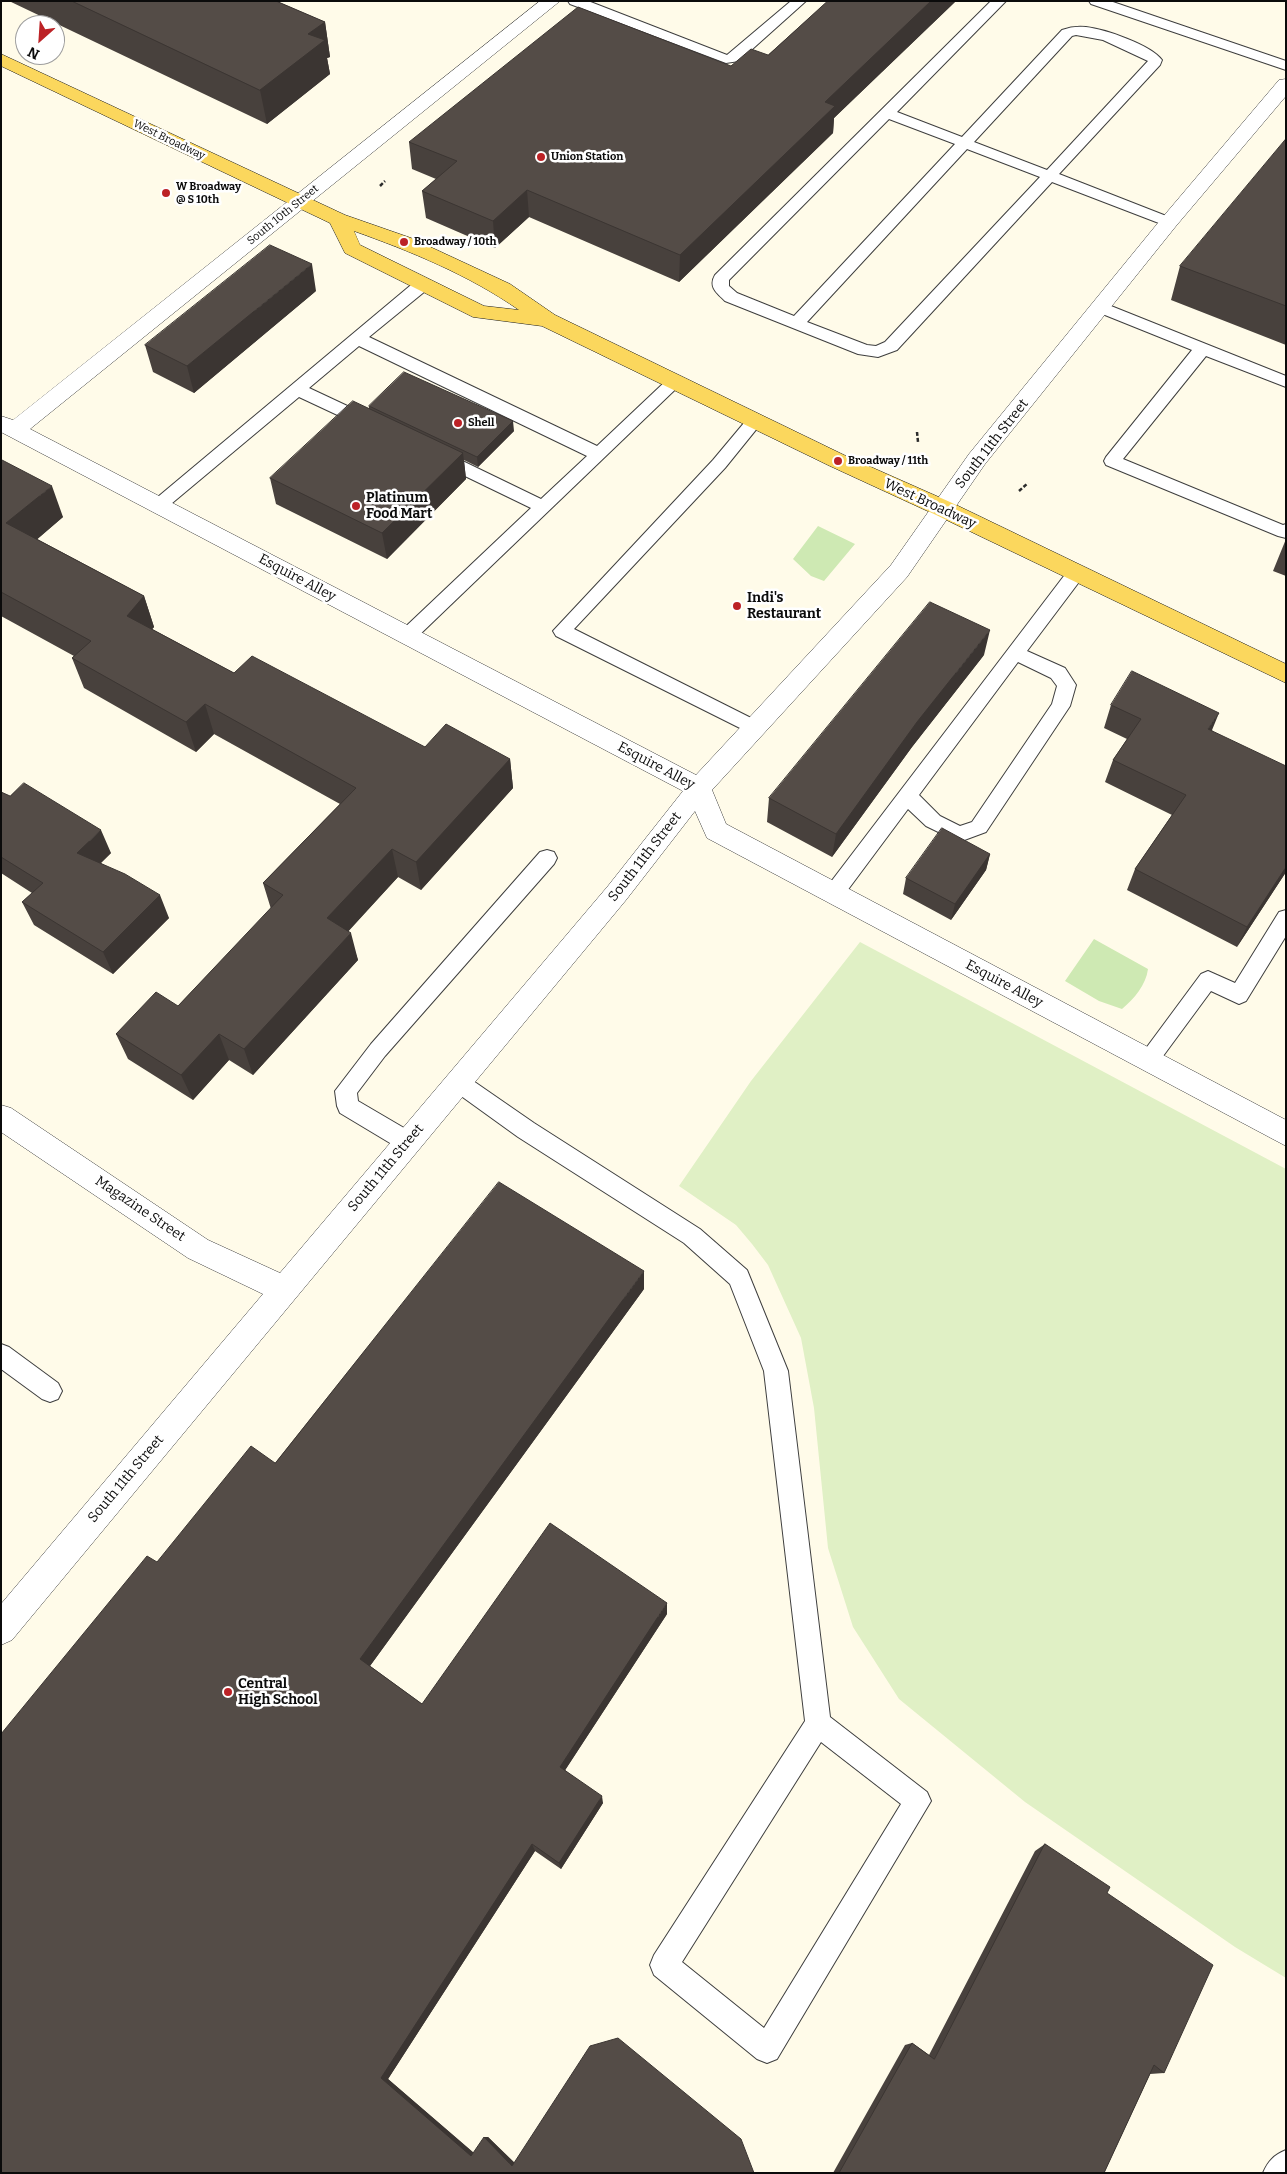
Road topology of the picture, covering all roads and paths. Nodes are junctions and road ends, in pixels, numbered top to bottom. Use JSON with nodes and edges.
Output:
{"nodes":[{"id":1,"x":551,"y":1,"type":"edge"},
{"id":2,"x":575,"y":1,"type":"edge"},
{"id":3,"x":799,"y":1,"type":"edge"},
{"id":4,"x":999,"y":1,"type":"edge"},
{"id":5,"x":1096,"y":1,"type":"edge"},
{"id":6,"x":1,"y":59,"type":"edge"},
{"id":7,"x":1286,"y":66,"type":"edge"},
{"id":8,"x":1286,"y":84,"type":"edge"},
{"id":9,"x":887,"y":113,"type":"junction"},
{"id":10,"x":965,"y":143,"type":"junction"},
{"id":11,"x":1049,"y":177,"type":"junction"},
{"id":12,"x":385,"y":181,"type":"dead end"},
{"id":13,"x":380,"y":186,"type":"dead end"},
{"id":14,"x":301,"y":201,"type":"junction"},
{"id":15,"x":338,"y":218,"type":"junction"},
{"id":16,"x":1169,"y":222,"type":"junction"},
{"id":17,"x":423,"y":284,"type":"junction"},
{"id":18,"x":1101,"y":307,"type":"junction"},
{"id":19,"x":548,"y":320,"type":"junction"},
{"id":20,"x":797,"y":323,"type":"junction"},
{"id":21,"x":357,"y":338,"type":"junction"},
{"id":22,"x":1203,"y":348,"type":"junction"},
{"id":23,"x":675,"y":382,"type":"junction"},
{"id":24,"x":1286,"y":382,"type":"edge"},
{"id":25,"x":297,"y":389,"type":"junction"},
{"id":26,"x":755,"y":422,"type":"junction"},
{"id":27,"x":8,"y":426,"type":"edge"},
{"id":28,"x":385,"y":431,"type":"edge"},
{"id":29,"x":917,"y":432,"type":"dead end"},
{"id":30,"x":918,"y":442,"type":"dead end"},
{"id":31,"x":429,"y":452,"type":"edge"},
{"id":32,"x":598,"y":454,"type":"junction"},
{"id":33,"x":1028,"y":483,"type":"dead end"},
{"id":34,"x":1019,"y":491,"type":"dead end"},
{"id":35,"x":159,"y":505,"type":"junction"},
{"id":36,"x":543,"y":507,"type":"junction"},
{"id":37,"x":942,"y":508,"type":"junction"},
{"id":38,"x":1286,"y":530,"type":"edge"},
{"id":39,"x":1076,"y":573,"type":"junction"},
{"id":40,"x":407,"y":636,"type":"junction"},
{"id":41,"x":1016,"y":653,"type":"junction"},
{"id":42,"x":1286,"y":674,"type":"edge"},
{"id":43,"x":754,"y":728,"type":"junction"},
{"id":44,"x":699,"y":788,"type":"junction"},
{"id":45,"x":907,"y":796,"type":"junction"},
{"id":46,"x":546,"y":858,"type":"dead end"},
{"id":47,"x":834,"y":893,"type":"junction"},
{"id":48,"x":1286,"y":918,"type":"edge"},
{"id":49,"x":1148,"y":1062,"type":"junction"},
{"id":50,"x":458,"y":1082,"type":"junction"},
{"id":51,"x":1,"y":1117,"type":"edge"},
{"id":52,"x":1286,"y":1134,"type":"edge"},
{"id":53,"x":408,"y":1142,"type":"junction"},
{"id":54,"x":285,"y":1290,"type":"junction"},
{"id":55,"x":1,"y":1355,"type":"edge"},
{"id":56,"x":50,"y":1391,"type":"dead end"},
{"id":57,"x":1,"y":1629,"type":"edge"},
{"id":58,"x":818,"y":1724,"type":"junction"},
{"id":59,"x":1286,"y":2164,"type":"edge"},
{"id":60,"x":1277,"y":2173,"type":"edge"}],
"edges":[{"from":1,"to":14,"type":"street","name":"South 10th Street"},
{"from":2,"to":3,"type":"lane"},
{"from":4,"to":9,"type":"lane"},
{"from":5,"to":7,"type":"lane"},
{"from":6,"to":14,"type":"main road","name":"West Broadway"},
{"from":8,"to":16,"type":"street","name":"South 11th Street"},
{"from":9,"to":10,"type":"lane"},
{"from":9,"to":20,"type":"lane"},
{"from":10,"to":11,"type":"lane"},
{"from":10,"to":11,"type":"lane"},
{"from":10,"to":20,"type":"lane"},
{"from":11,"to":16,"type":"lane"},
{"from":11,"to":20,"type":"lane"},
{"from":12,"to":13,"type":"path"},
{"from":14,"to":15,"type":"main road","name":"West Broadway"},
{"from":14,"to":27,"type":"street","name":"South 10th Street"},
{"from":15,"to":17,"type":"main road","name":"West Broadway"},
{"from":15,"to":19,"type":"main road","name":"West Broadway"},
{"from":16,"to":18,"type":"street","name":"South 11th Street"},
{"from":17,"to":19,"type":"main road","name":"West Broadway"},
{"from":17,"to":21,"type":"lane"},
{"from":18,"to":22,"type":"lane"},
{"from":18,"to":37,"type":"street","name":"South 11th Street"},
{"from":19,"to":23,"type":"main road","name":"West Broadway"},
{"from":21,"to":25,"type":"lane"},
{"from":21,"to":32,"type":"lane"},
{"from":22,"to":24,"type":"lane"},
{"from":22,"to":38,"type":"lane"},
{"from":23,"to":26,"type":"main road","name":"West Broadway"},
{"from":23,"to":32,"type":"lane"},
{"from":25,"to":28,"type":"lane"},
{"from":25,"to":35,"type":"lane"},
{"from":26,"to":37,"type":"main road","name":"West Broadway"},
{"from":26,"to":43,"type":"lane"},
{"from":27,"to":35,"type":"street","name":"Esquire Alley"},
{"from":29,"to":30,"type":"path"},
{"from":31,"to":36,"type":"lane"},
{"from":32,"to":36,"type":"lane"},
{"from":33,"to":34,"type":"path"},
{"from":35,"to":40,"type":"street","name":"Esquire Alley"},
{"from":36,"to":40,"type":"lane"},
{"from":37,"to":39,"type":"main road","name":"West Broadway"},
{"from":37,"to":43,"type":"street","name":"South 11th Street"},
{"from":39,"to":41,"type":"lane"},
{"from":39,"to":42,"type":"main road","name":"West Broadway"},
{"from":40,"to":44,"type":"street","name":"Esquire Alley"},
{"from":41,"to":45,"type":"lane"},
{"from":41,"to":45,"type":"lane"},
{"from":43,"to":44,"type":"street","name":"South 11th Street"},
{"from":44,"to":47,"type":"street","name":"Esquire Alley"},
{"from":44,"to":50,"type":"street","name":"South 11th Street"},
{"from":45,"to":47,"type":"lane"},
{"from":46,"to":53,"type":"lane"},
{"from":47,"to":49,"type":"street","name":"Esquire Alley"},
{"from":48,"to":49,"type":"lane"},
{"from":49,"to":52,"type":"street","name":"Esquire Alley"},
{"from":50,"to":53,"type":"street","name":"South 11th Street"},
{"from":50,"to":58,"type":"lane"},
{"from":51,"to":54,"type":"street","name":"Magazine Street"},
{"from":53,"to":54,"type":"street","name":"South 11th Street"},
{"from":54,"to":57,"type":"street","name":"South 11th Street"},
{"from":55,"to":56,"type":"lane"},
{"from":58,"to":58,"type":"lane"},
{"from":59,"to":60,"type":"lane"}]}
